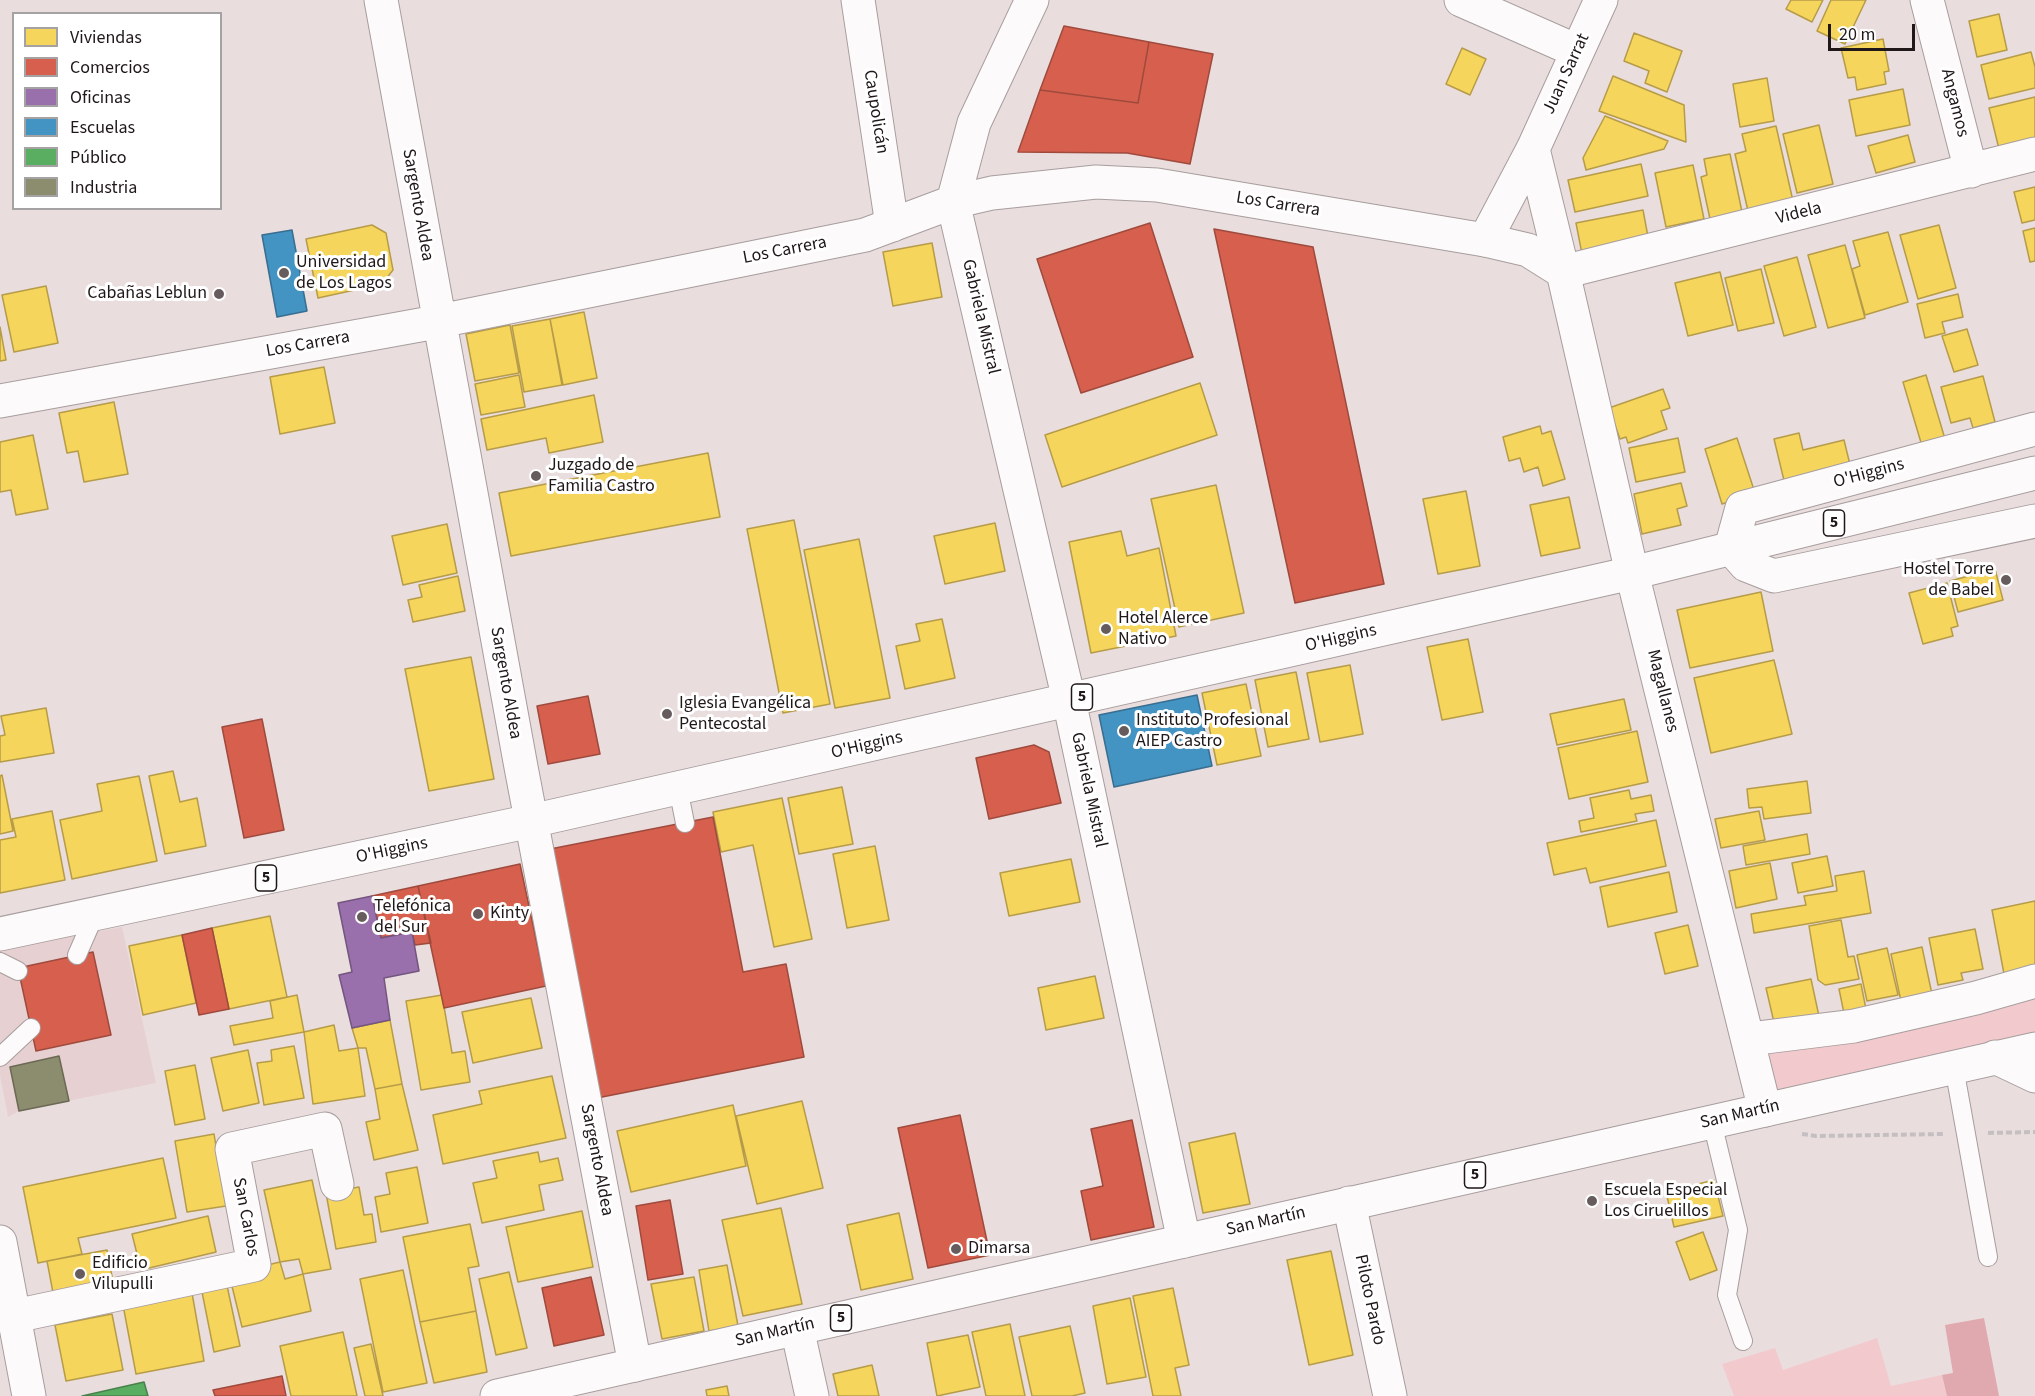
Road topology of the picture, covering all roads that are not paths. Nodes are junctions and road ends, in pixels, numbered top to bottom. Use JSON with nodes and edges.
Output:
{"nodes":[{"id":1,"x":381,"y":0,"type":"edge"},
{"id":2,"x":858,"y":0,"type":"edge"},
{"id":3,"x":1032,"y":0,"type":"edge"},
{"id":4,"x":1461,"y":0,"type":"edge"},
{"id":5,"x":1601,"y":0,"type":"edge"},
{"id":6,"x":1927,"y":0,"type":"edge"},
{"id":7,"x":1577,"y":51,"type":"junction"},
{"id":8,"x":1533,"y":148,"type":"junction"},
{"id":9,"x":2035,"y":154,"type":"edge"},
{"id":10,"x":1971,"y":171,"type":"junction"},
{"id":11,"x":953,"y":202,"type":"junction"},
{"id":12,"x":892,"y":225,"type":"junction"},
{"id":13,"x":1485,"y":240,"type":"junction"},
{"id":14,"x":1563,"y":272,"type":"junction"},
{"id":15,"x":438,"y":321,"type":"junction"},
{"id":16,"x":0,"y":400,"type":"edge"},
{"id":17,"x":2035,"y":429,"type":"edge"},
{"id":18,"x":2035,"y":473,"type":"edge"},
{"id":19,"x":2035,"y":521,"type":"edge"},
{"id":20,"x":1731,"y":548,"type":"junction"},
{"id":21,"x":1632,"y":573,"type":"junction"},
{"id":22,"x":1069,"y":700,"type":"junction"},
{"id":23,"x":678,"y":788,"type":"junction"},
{"id":24,"x":531,"y":821,"type":"junction"},
{"id":25,"x":685,"y":823,"type":"dead end"},
{"id":26,"x":94,"y":914,"type":"junction"},
{"id":27,"x":0,"y":934,"type":"edge"},
{"id":28,"x":77,"y":955,"type":"dead end"},
{"id":29,"x":0,"y":962,"type":"edge"},
{"id":30,"x":18,"y":971,"type":"dead end"},
{"id":31,"x":2035,"y":981,"type":"edge"},
{"id":32,"x":31,"y":1028,"type":"dead end"},
{"id":33,"x":1749,"y":1039,"type":"junction"},
{"id":34,"x":2035,"y":1049,"type":"edge"},
{"id":35,"x":0,"y":1057,"type":"edge"},
{"id":36,"x":1995,"y":1058,"type":"junction"},
{"id":37,"x":1954,"y":1067,"type":"junction"},
{"id":38,"x":2035,"y":1076,"type":"edge"},
{"id":39,"x":1765,"y":1110,"type":"junction"},
{"id":40,"x":1712,"y":1122,"type":"junction"},
{"id":41,"x":337,"y":1184,"type":"dead end"},
{"id":42,"x":1349,"y":1203,"type":"junction"},
{"id":43,"x":1185,"y":1241,"type":"junction"},
{"id":44,"x":0,"y":1242,"type":"edge"},
{"id":45,"x":1988,"y":1257,"type":"dead end"},
{"id":46,"x":15,"y":1316,"type":"junction"},
{"id":47,"x":797,"y":1328,"type":"junction"},
{"id":48,"x":1743,"y":1341,"type":"dead end"},
{"id":49,"x":635,"y":1365,"type":"junction"},
{"id":50,"x":29,"y":1396,"type":"edge"},
{"id":51,"x":497,"y":1396,"type":"edge"},
{"id":52,"x":812,"y":1396,"type":"edge"},
{"id":53,"x":1390,"y":1396,"type":"edge"}],
"edges":[{"from":1,"to":15,"type":"main road","name":"Sargento Aldea"},
{"from":2,"to":12,"type":"main road","name":"Caupolicán"},
{"from":3,"to":11,"type":"main road"},
{"from":4,"to":7,"type":"main road"},
{"from":5,"to":7,"type":"main road","name":"Juan Sarrat"},
{"from":6,"to":10,"type":"main road","name":"Angamos"},
{"from":7,"to":8,"type":"main road","name":"Juan Sarrat"},
{"from":8,"to":13,"type":"main road","name":"Juan Sarrat"},
{"from":8,"to":14,"type":"main road"},
{"from":9,"to":10,"type":"main road","name":"Videla"},
{"from":10,"to":14,"type":"main road","name":"Videla"},
{"from":11,"to":12,"type":"main road","name":"Los Carrera"},
{"from":11,"to":13,"type":"main road","name":"Los Carrera"},
{"from":11,"to":22,"type":"main road","name":"Gabriela Mistral"},
{"from":12,"to":15,"type":"main road","name":"Los Carrera"},
{"from":13,"to":14,"type":"main road","name":"Los Carrera"},
{"from":14,"to":21,"type":"main road","name":"Magallanes"},
{"from":15,"to":16,"type":"main road","name":"Los Carrera"},
{"from":15,"to":24,"type":"main road","name":"Sargento Aldea"},
{"from":17,"to":20,"type":"main road","name":"O'Higgins"},
{"from":18,"to":20,"type":"main road","name":"O'Higgins","number":"5"},
{"from":19,"to":20,"type":"main road"},
{"from":20,"to":21,"type":"main road","name":"O'Higgins","number":"5"},
{"from":21,"to":22,"type":"main road","name":"O'Higgins","number":"5"},
{"from":21,"to":33,"type":"main road","name":"Magallanes"},
{"from":22,"to":23,"type":"main road","name":"O'Higgins","number":"5"},
{"from":22,"to":43,"type":"main road","name":"Gabriela Mistral"},
{"from":23,"to":24,"type":"main road","name":"O'Higgins","number":"5"},
{"from":23,"to":25,"type":"lane"},
{"from":24,"to":26,"type":"main road","name":"O'Higgins","number":"5"},
{"from":24,"to":49,"type":"main road","name":"Sargento Aldea"},
{"from":26,"to":27,"type":"main road","name":"O'Higgins","number":"5"},
{"from":26,"to":28,"type":"lane"},
{"from":29,"to":30,"type":"lane"},
{"from":31,"to":33,"type":"main road"},
{"from":32,"to":35,"type":"lane"},
{"from":33,"to":39,"type":"main road","name":"Magallanes"},
{"from":34,"to":36,"type":"main road","name":"San Martín","number":"5"},
{"from":36,"to":37,"type":"main road","name":"San Martín","number":"5"},
{"from":36,"to":38,"type":"main road"},
{"from":37,"to":39,"type":"main road","name":"San Martín","number":"5"},
{"from":37,"to":45,"type":"lane"},
{"from":39,"to":40,"type":"main road","name":"San Martín","number":"5"},
{"from":40,"to":42,"type":"main road","name":"San Martín","number":"5"},
{"from":40,"to":48,"type":"lane"},
{"from":41,"to":46,"type":"main road","name":"San Carlos"},
{"from":42,"to":43,"type":"main road","name":"San Martín","number":"5"},
{"from":42,"to":53,"type":"main road","name":"Piloto Pardo"},
{"from":43,"to":47,"type":"main road","name":"San Martín","number":"5"},
{"from":44,"to":46,"type":"main road"},
{"from":46,"to":50,"type":"main road"},
{"from":47,"to":49,"type":"main road","name":"San Martín","number":"5"},
{"from":47,"to":52,"type":"main road"},
{"from":49,"to":51,"type":"main road","name":"San Martín","number":"5"}]}
